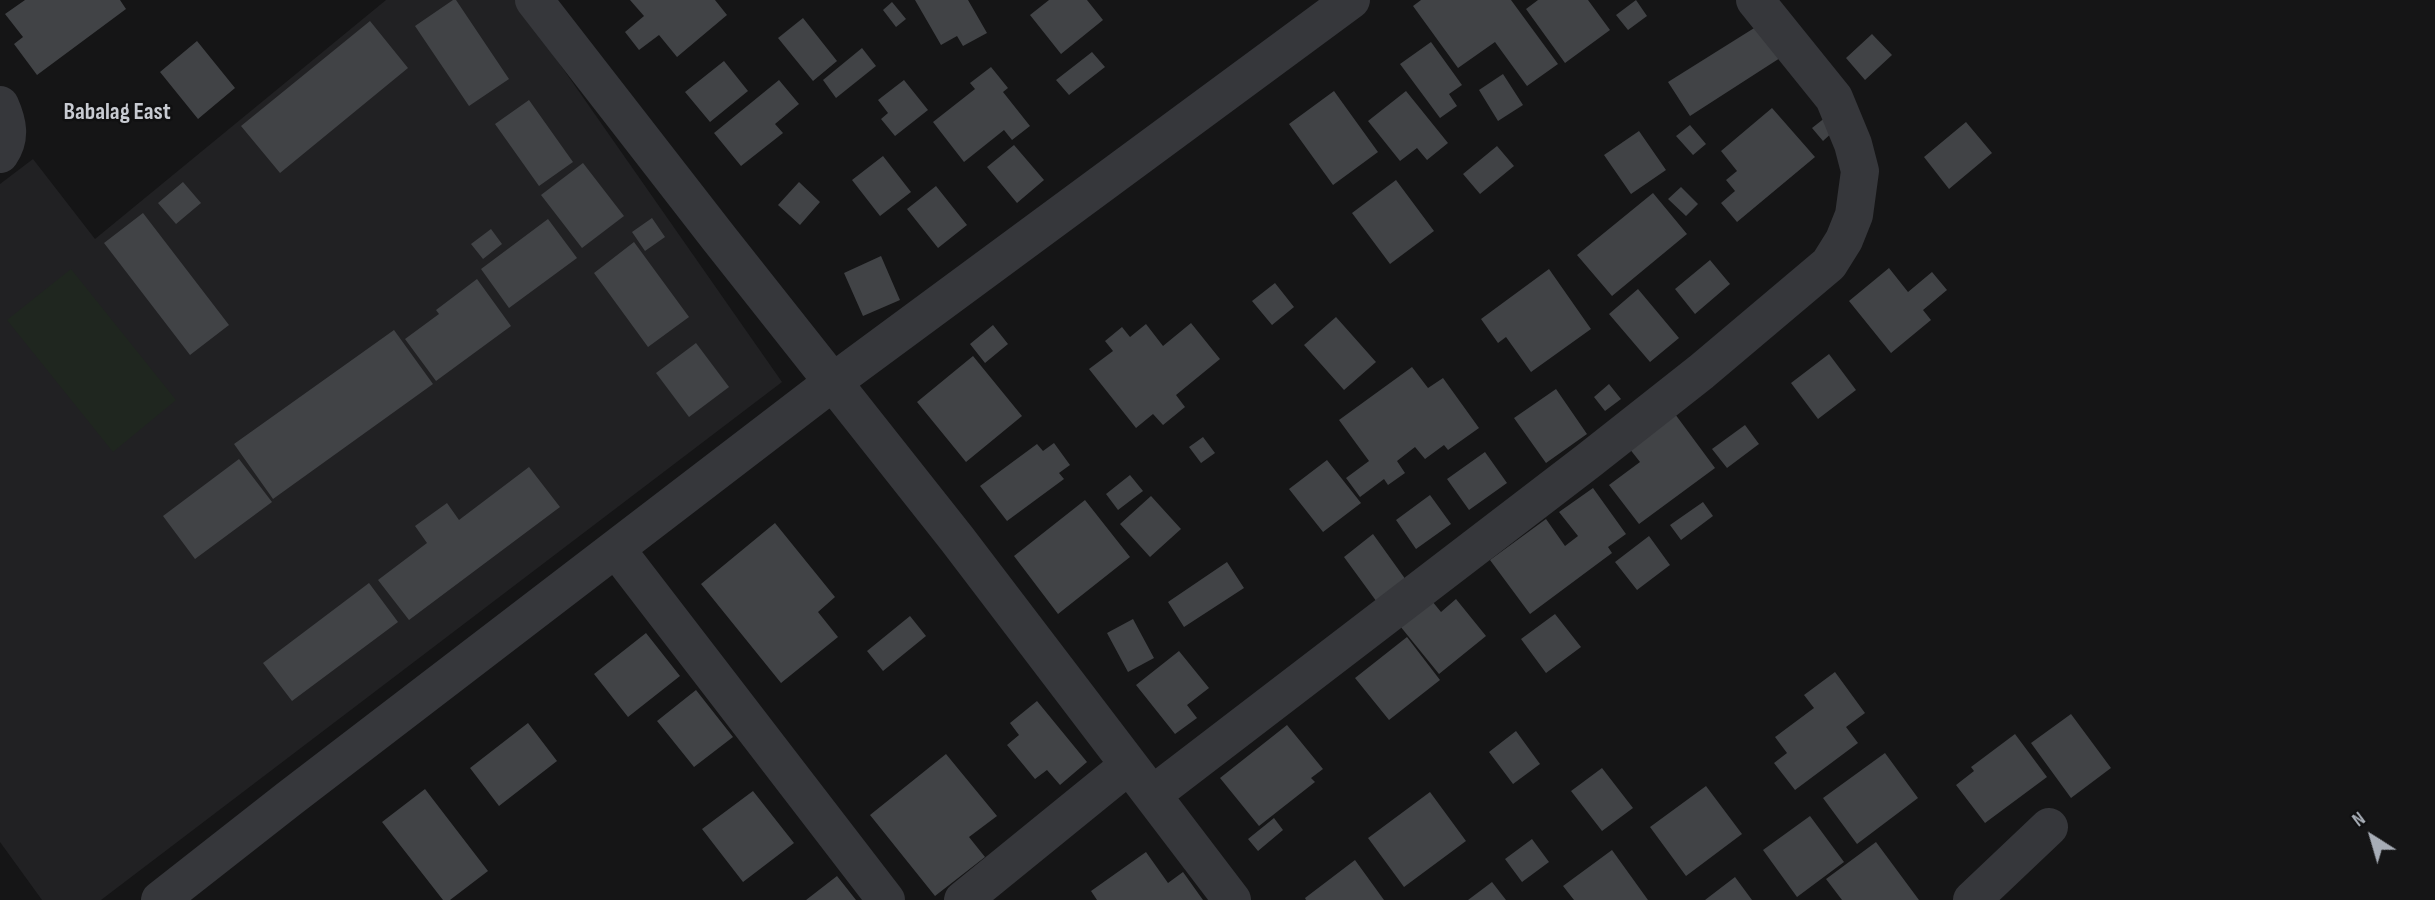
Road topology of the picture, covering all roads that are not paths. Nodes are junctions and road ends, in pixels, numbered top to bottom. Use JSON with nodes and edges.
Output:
{"nodes":[{"id":1,"x":534,"y":0,"type":"edge"},
{"id":2,"x":1351,"y":0,"type":"edge"},
{"id":3,"x":1755,"y":0,"type":"edge"},
{"id":4,"x":0,"y":105,"type":"edge"},
{"id":5,"x":0,"y":155,"type":"edge"},
{"id":6,"x":833,"y":382,"type":"junction"},
{"id":7,"x":616,"y":549,"type":"junction"},
{"id":8,"x":1129,"y":765,"type":"junction"},
{"id":9,"x":1152,"y":795,"type":"junction"},
{"id":10,"x":2049,"y":827,"type":"dead end"},
{"id":11,"x":160,"y":900,"type":"edge"},
{"id":12,"x":886,"y":900,"type":"edge"},
{"id":13,"x":963,"y":900,"type":"edge"},
{"id":14,"x":1232,"y":900,"type":"edge"},
{"id":15,"x":1972,"y":900,"type":"edge"}],
"edges":[{"from":1,"to":6,"type":"street"},
{"from":2,"to":6,"type":"street"},
{"from":3,"to":9,"type":"street"},
{"from":4,"to":5,"type":"street"},
{"from":6,"to":7,"type":"street"},
{"from":6,"to":8,"type":"street"},
{"from":7,"to":11,"type":"street"},
{"from":7,"to":12,"type":"street"},
{"from":8,"to":9,"type":"street"},
{"from":8,"to":13,"type":"street"},
{"from":9,"to":14,"type":"street"},
{"from":10,"to":15,"type":"street"}]}
